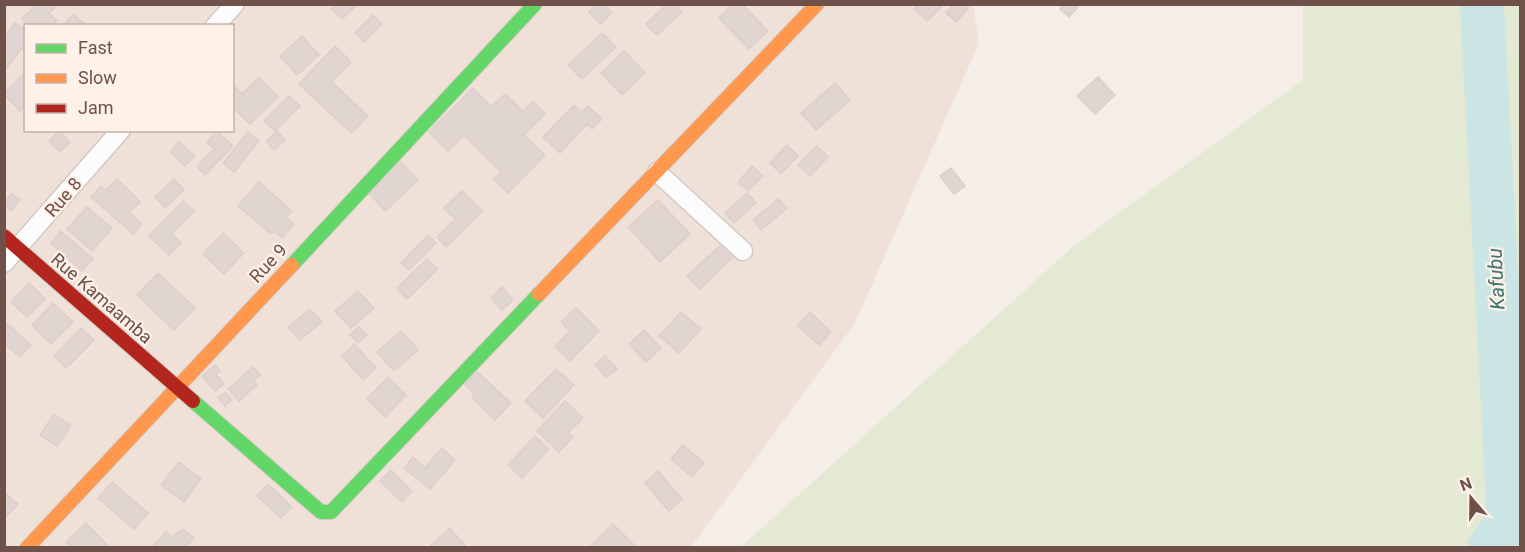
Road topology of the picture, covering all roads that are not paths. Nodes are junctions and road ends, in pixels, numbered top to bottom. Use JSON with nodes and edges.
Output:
{"nodes":[{"id":1,"x":235,"y":4,"type":"edge"},
{"id":2,"x":536,"y":4,"type":"edge"},
{"id":3,"x":817,"y":4,"type":"edge"},
{"id":4,"x":217,"y":24,"type":"edge"},
{"id":5,"x":119,"y":132,"type":"edge"},
{"id":6,"x":657,"y":171,"type":"junction"},
{"id":7,"x":4,"y":236,"type":"edge"},
{"id":8,"x":18,"y":248,"type":"junction"},
{"id":9,"x":744,"y":251,"type":"dead end"},
{"id":10,"x":4,"y":263,"type":"edge"},
{"id":11,"x":176,"y":387,"type":"junction"},
{"id":12,"x":27,"y":548,"type":"edge"}],
"edges":[{"from":1,"to":4,"type":"street"},
{"from":2,"to":11,"type":"street","name":"Rue 9"},
{"from":3,"to":6,"type":"street","name":"Rue Kamaamba"},
{"from":5,"to":8,"type":"street","name":"Rue 8"},
{"from":6,"to":9,"type":"street"},
{"from":6,"to":11,"type":"street","name":"Rue Kamaamba"},
{"from":7,"to":8,"type":"street","name":"Rue Kamaamba"},
{"from":8,"to":10,"type":"street","name":"Rue 8"},
{"from":8,"to":11,"type":"street","name":"Rue Kamaamba"},
{"from":11,"to":12,"type":"street","name":"Rue 9"}]}
